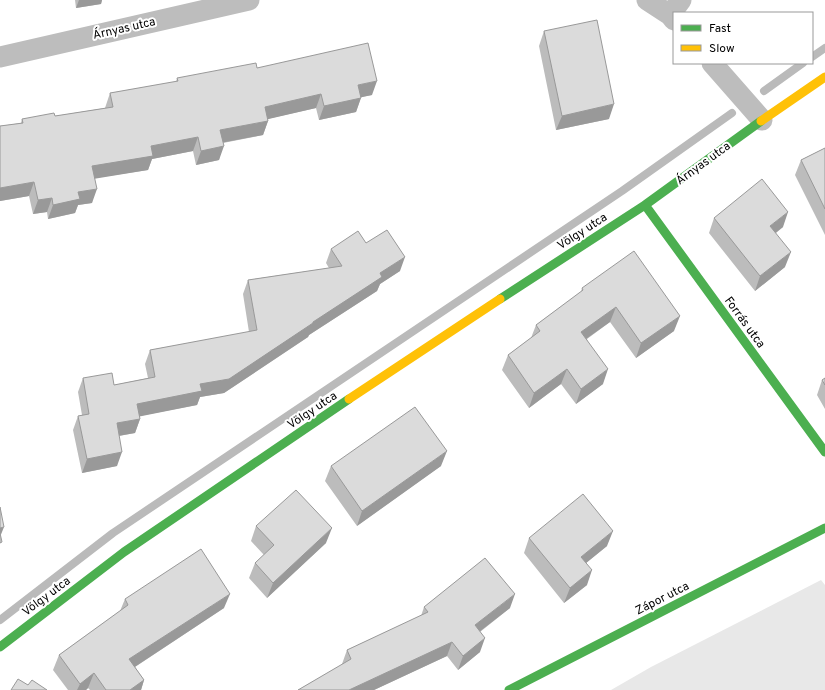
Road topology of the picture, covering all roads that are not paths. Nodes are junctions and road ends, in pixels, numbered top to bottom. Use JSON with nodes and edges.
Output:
{"nodes":[{"id":1,"x":249,"y":0,"type":"edge"},
{"id":2,"x":647,"y":0,"type":"edge"},
{"id":3,"x":675,"y":12,"type":"edge"},
{"id":4,"x":0,"y":57,"type":"edge"},
{"id":5,"x":713,"y":64,"type":"edge"},
{"id":6,"x":825,"y":77,"type":"edge"},
{"id":7,"x":762,"y":120,"type":"junction"},
{"id":8,"x":645,"y":205,"type":"junction"},
{"id":9,"x":825,"y":452,"type":"edge"},
{"id":10,"x":825,"y":528,"type":"edge"},
{"id":11,"x":0,"y":646,"type":"edge"},
{"id":12,"x":509,"y":690,"type":"edge"}],
"edges":[{"from":1,"to":4,"type":"street","name":"Árnyas utca"},
{"from":2,"to":3,"type":"street"},
{"from":5,"to":7,"type":"street"},
{"from":6,"to":7,"type":"street","name":"Árnyas utca"},
{"from":7,"to":8,"type":"street","name":"Árnyas utca"},
{"from":8,"to":9,"type":"street","name":"Forrás utca"},
{"from":8,"to":11,"type":"street","name":"Völgy utca"},
{"from":10,"to":12,"type":"street","name":"Zápor utca"}]}
